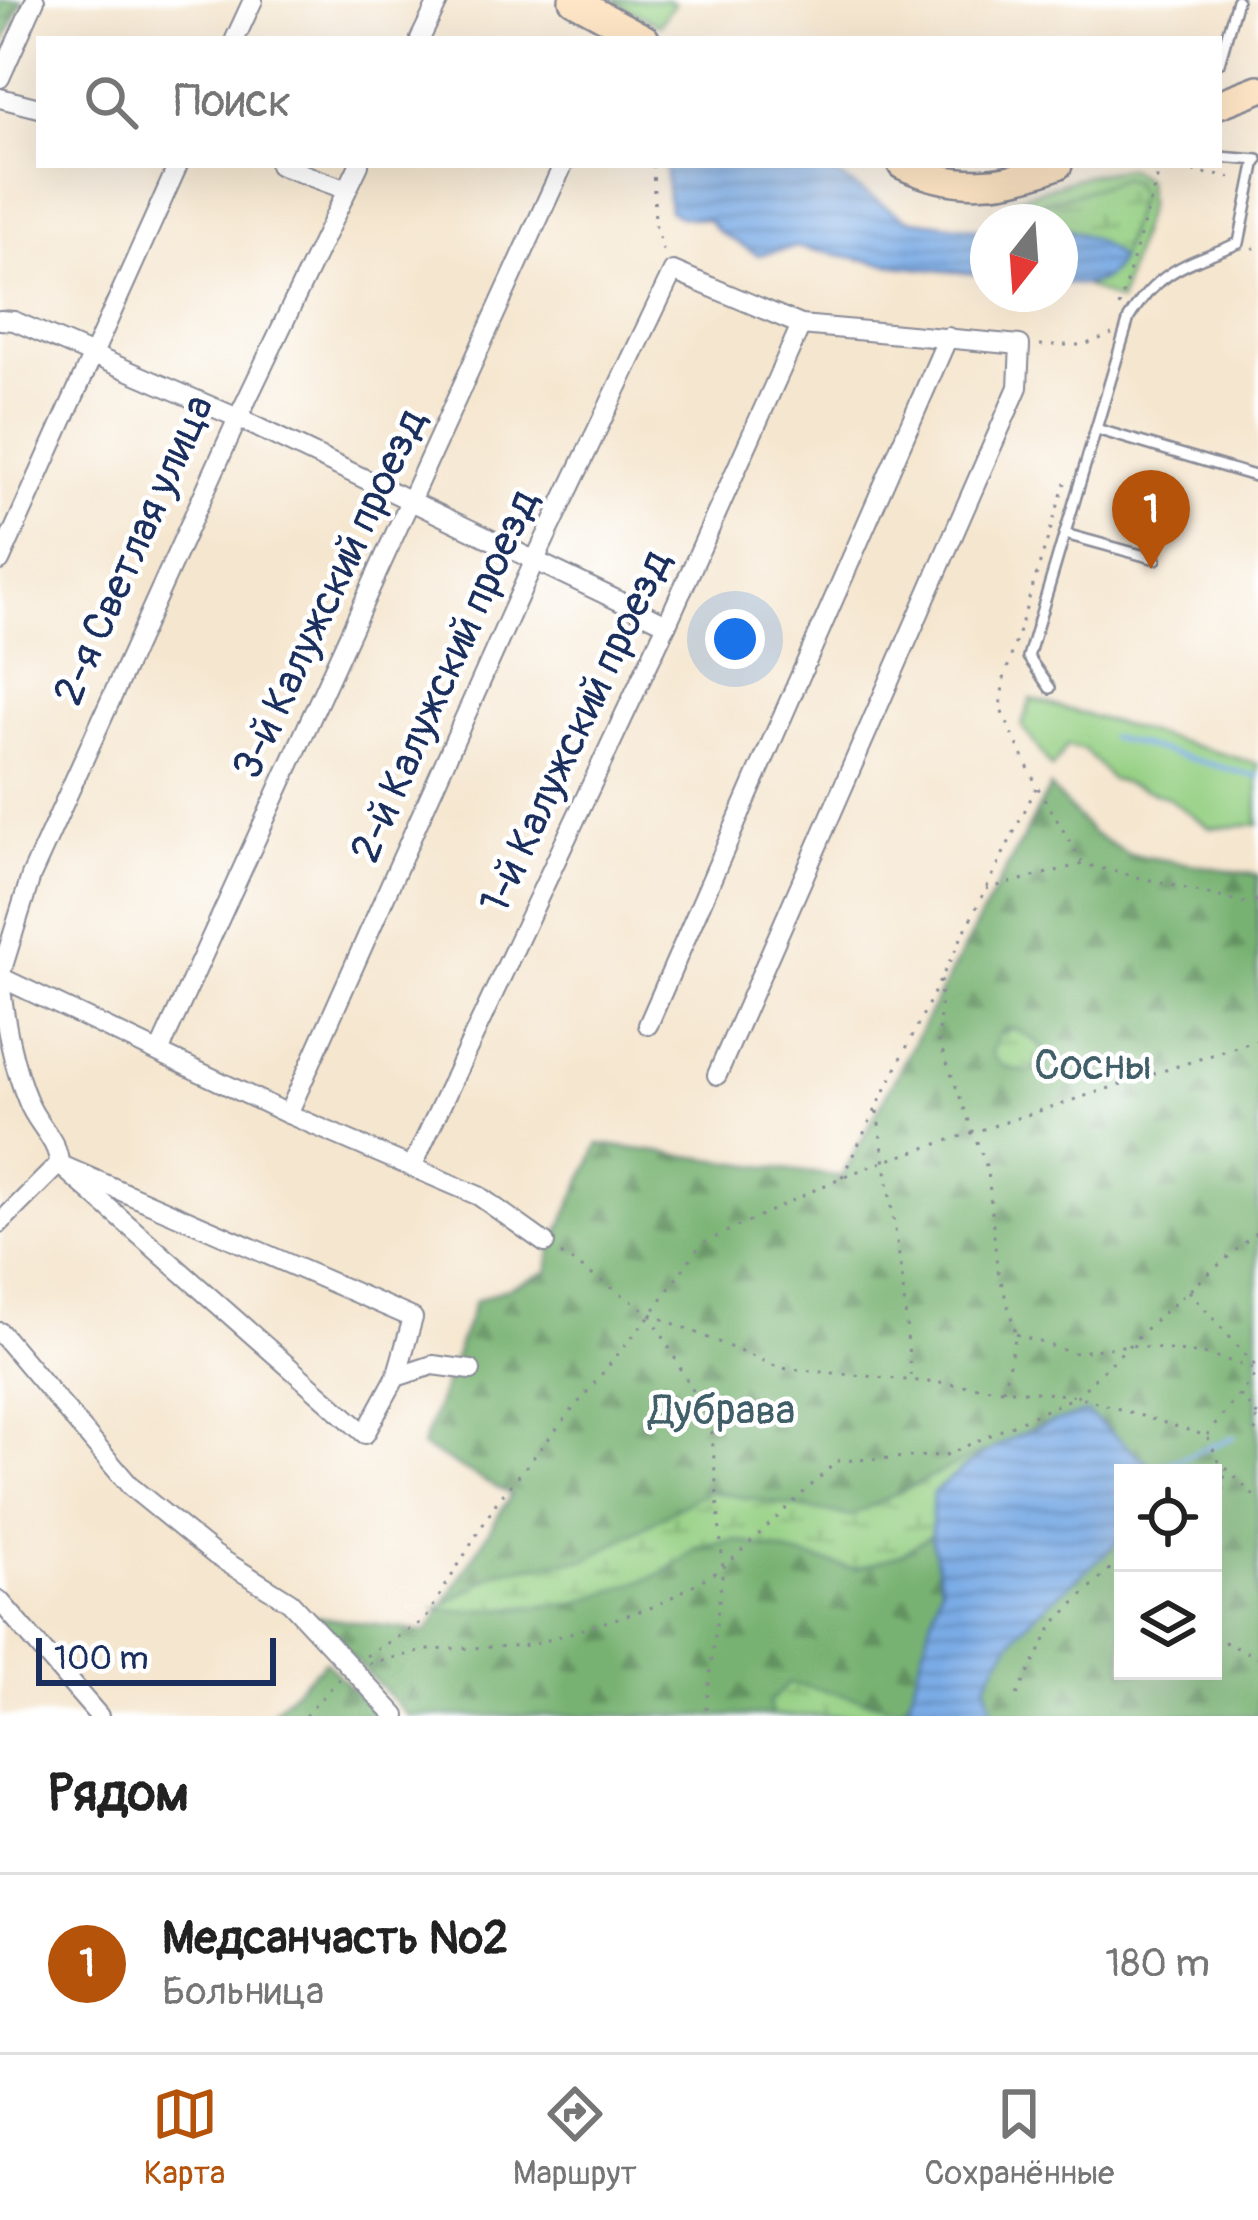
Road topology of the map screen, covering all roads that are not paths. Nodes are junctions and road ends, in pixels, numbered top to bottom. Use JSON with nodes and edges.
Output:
{"nodes":[{"id":1,"x":35,"y":0,"type":"edge"},
{"id":2,"x":254,"y":0,"type":"edge"},
{"id":3,"x":439,"y":0,"type":"edge"},
{"id":4,"x":573,"y":0,"type":"edge"},
{"id":5,"x":1237,"y":0,"type":"edge"},
{"id":6,"x":237,"y":36,"type":"edge"},
{"id":7,"x":421,"y":36,"type":"edge"},
{"id":8,"x":630,"y":36,"type":"edge"},
{"id":9,"x":1222,"y":52,"type":"edge"},
{"id":10,"x":0,"y":78,"type":"edge"},
{"id":11,"x":1258,"y":89,"type":"edge"},
{"id":12,"x":1222,"y":95,"type":"edge"},
{"id":13,"x":0,"y":98,"type":"edge"},
{"id":14,"x":36,"y":107,"type":"edge"},
{"id":15,"x":1222,"y":157,"type":"edge"},
{"id":16,"x":1257,"y":160,"type":"edge"},
{"id":17,"x":177,"y":168,"type":"edge"},
{"id":18,"x":287,"y":168,"type":"edge"},
{"id":19,"x":358,"y":168,"type":"edge"},
{"id":20,"x":562,"y":168,"type":"edge"},
{"id":21,"x":910,"y":168,"type":"edge"},
{"id":22,"x":1050,"y":168,"type":"edge"},
{"id":23,"x":347,"y":190,"type":"junction"},
{"id":24,"x":0,"y":320,"type":"edge"},
{"id":25,"x":801,"y":325,"type":"junction"},
{"id":26,"x":948,"y":337,"type":"junction"},
{"id":27,"x":95,"y":355,"type":"junction"},
{"id":28,"x":238,"y":418,"type":"junction"},
{"id":29,"x":1096,"y":429,"type":"junction"},
{"id":30,"x":1258,"y":477,"type":"edge"},
{"id":31,"x":412,"y":503,"type":"junction"},
{"id":32,"x":1064,"y":534,"type":"junction"},
{"id":33,"x":1156,"y":560,"type":"dead end"},
{"id":34,"x":0,"y":561,"type":"edge"},
{"id":35,"x":535,"y":562,"type":"junction"},
{"id":36,"x":667,"y":623,"type":"junction"},
{"id":37,"x":1050,"y":688,"type":"dead end"},
{"id":38,"x":0,"y":978,"type":"edge"},
{"id":39,"x":648,"y":1025,"type":"dead end"},
{"id":40,"x":159,"y":1052,"type":"junction"},
{"id":41,"x":717,"y":1075,"type":"dead end"},
{"id":42,"x":288,"y":1114,"type":"junction"},
{"id":43,"x":59,"y":1164,"type":"junction"},
{"id":44,"x":412,"y":1167,"type":"junction"},
{"id":45,"x":0,"y":1223,"type":"edge"},
{"id":46,"x":545,"y":1243,"type":"road end"},
{"id":47,"x":0,"y":1332,"type":"edge"},
{"id":48,"x":471,"y":1370,"type":"dead end"},
{"id":49,"x":396,"y":1377,"type":"junction"},
{"id":50,"x":0,"y":1601,"type":"edge"},
{"id":51,"x":99,"y":1716,"type":"edge"},
{"id":52,"x":396,"y":1716,"type":"edge"}],
"edges":[{"from":1,"to":10,"type":"street"},
{"from":2,"to":6,"type":"street"},
{"from":3,"to":7,"type":"street"},
{"from":4,"to":8,"type":"street"},
{"from":5,"to":9,"type":"lane"},
{"from":11,"to":12,"type":"street"},
{"from":13,"to":14,"type":"street"},
{"from":15,"to":16,"type":"lane"},
{"from":16,"to":29,"type":"lane"},
{"from":17,"to":27,"type":"street"},
{"from":18,"to":23,"type":"street"},
{"from":19,"to":23,"type":"street","name":"2-я Светлая улица"},
{"from":20,"to":31,"type":"street","name":"3-й Калужский проезд"},
{"from":21,"to":22,"type":"street"},
{"from":23,"to":28,"type":"street","name":"2-я Светлая улица"},
{"from":24,"to":27,"type":"street"},
{"from":25,"to":26,"type":"street"},
{"from":25,"to":35,"type":"street","name":"2-й Калужский проезд"},
{"from":25,"to":36,"type":"street","name":"1-й Калужский проезд"},
{"from":26,"to":39,"type":"street"},
{"from":26,"to":41,"type":"street"},
{"from":27,"to":28,"type":"street"},
{"from":27,"to":34,"type":"street"},
{"from":28,"to":31,"type":"street"},
{"from":28,"to":38,"type":"street","name":"2-я Светлая улица"},
{"from":29,"to":30,"type":"lane"},
{"from":29,"to":32,"type":"lane"},
{"from":31,"to":35,"type":"street"},
{"from":31,"to":40,"type":"street","name":"3-й Калужский проезд"},
{"from":32,"to":33,"type":"lane"},
{"from":32,"to":37,"type":"lane"},
{"from":35,"to":36,"type":"street"},
{"from":35,"to":42,"type":"street","name":"2-й Калужский проезд"},
{"from":36,"to":44,"type":"street","name":"1-й Калужский проезд"},
{"from":38,"to":40,"type":"street"},
{"from":38,"to":43,"type":"street"},
{"from":40,"to":42,"type":"street"},
{"from":42,"to":44,"type":"street"},
{"from":43,"to":45,"type":"street"},
{"from":43,"to":49,"type":"street"},
{"from":43,"to":49,"type":"street"},
{"from":44,"to":46,"type":"street"},
{"from":47,"to":52,"type":"street"},
{"from":48,"to":49,"type":"street"},
{"from":50,"to":51,"type":"street"}]}
